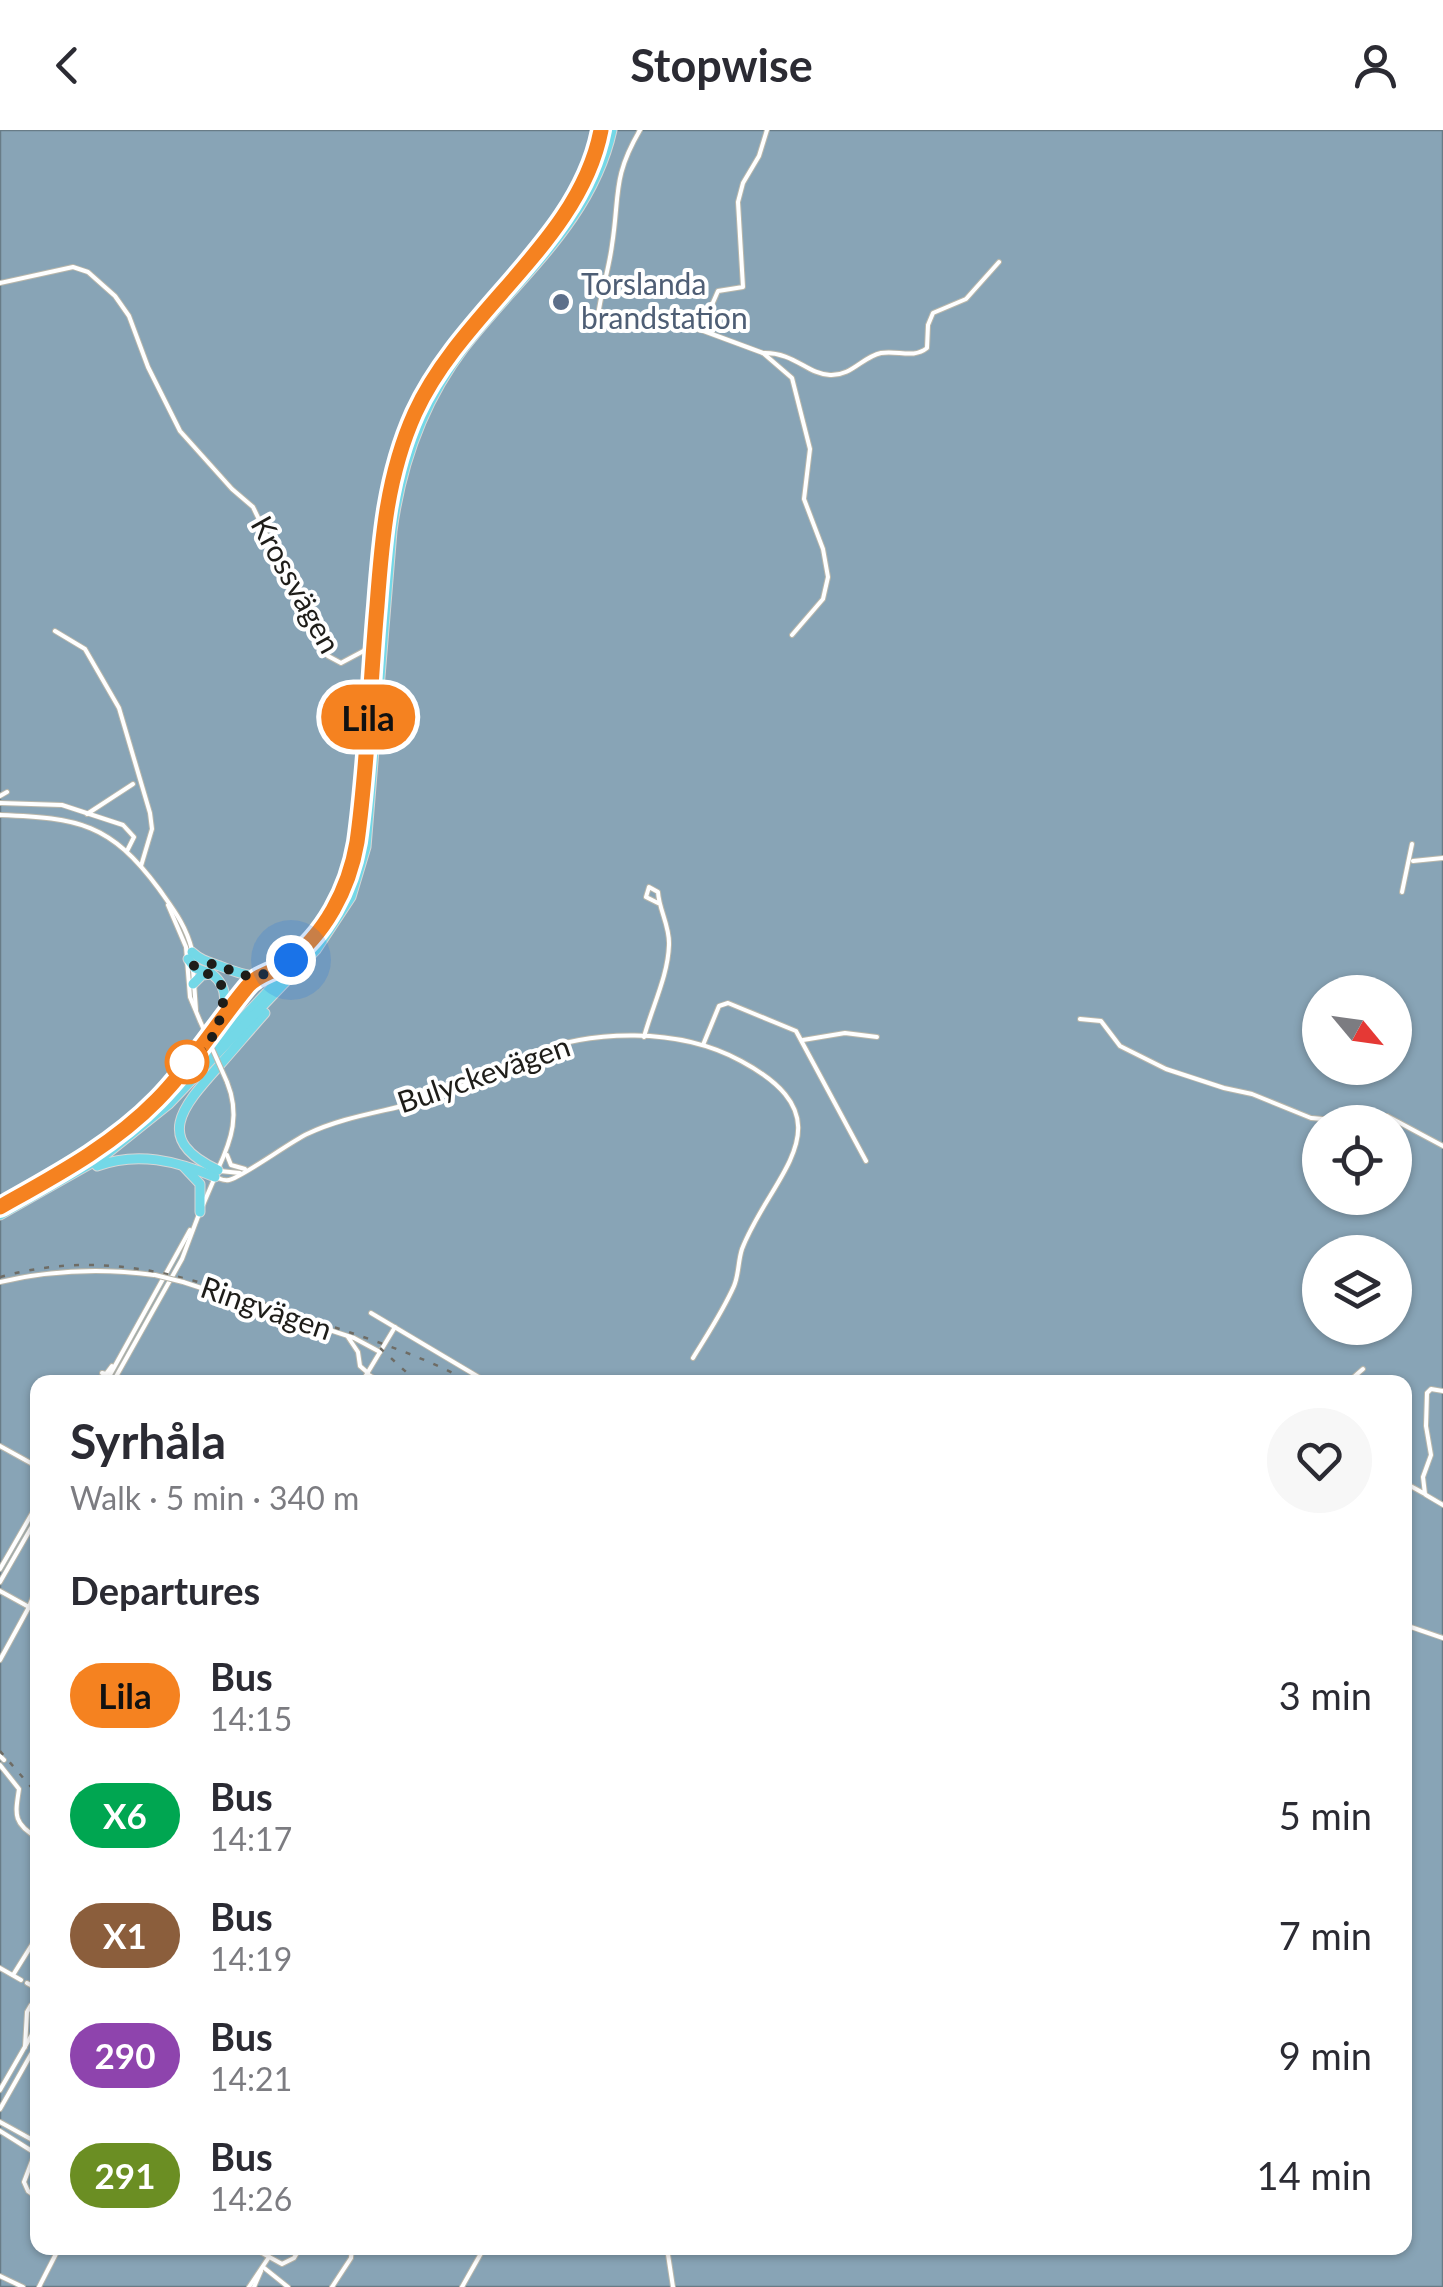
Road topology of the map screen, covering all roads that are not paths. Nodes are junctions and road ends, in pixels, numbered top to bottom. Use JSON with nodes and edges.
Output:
{"nodes":[{"id":1,"x":606,"y":130,"type":"edge"},
{"id":2,"x":640,"y":130,"type":"edge"},
{"id":3,"x":767,"y":130,"type":"edge"},
{"id":4,"x":1000,"y":262,"type":"dead end"},
{"id":5,"x":0,"y":283,"type":"edge"},
{"id":6,"x":702,"y":330,"type":"junction"},
{"id":7,"x":763,"y":353,"type":"junction"},
{"id":8,"x":55,"y":631,"type":"dead end"},
{"id":9,"x":792,"y":635,"type":"dead end"},
{"id":10,"x":374,"y":643,"type":"junction"},
{"id":11,"x":359,"y":657,"type":"junction"},
{"id":12,"x":372,"y":666,"type":"junction"},
{"id":13,"x":133,"y":784,"type":"dead end"},
{"id":14,"x":6,"y":792,"type":"dead end"},
{"id":15,"x":0,"y":796,"type":"edge"},
{"id":16,"x":0,"y":804,"type":"edge"},
{"id":17,"x":87,"y":814,"type":"junction"},
{"id":18,"x":0,"y":815,"type":"edge"},
{"id":19,"x":1412,"y":844,"type":"dead end"},
{"id":20,"x":127,"y":852,"type":"junction"},
{"id":21,"x":1443,"y":858,"type":"edge"},
{"id":22,"x":1410,"y":861,"type":"junction"},
{"id":23,"x":142,"y":866,"type":"junction"},
{"id":24,"x":1402,"y":892,"type":"dead end"},
{"id":25,"x":658,"y":903,"type":"dead end"},
{"id":26,"x":332,"y":929,"type":"junction"},
{"id":27,"x":317,"y":934,"type":"junction"},
{"id":28,"x":190,"y":962,"type":"junction"},
{"id":29,"x":207,"y":968,"type":"junction"},
{"id":30,"x":193,"y":984,"type":"junction"},
{"id":31,"x":196,"y":1010,"type":"junction"},
{"id":32,"x":1080,"y":1019,"type":"dead end"},
{"id":33,"x":644,"y":1037,"type":"junction"},
{"id":34,"x":876,"y":1037,"type":"dead end"},
{"id":35,"x":803,"y":1040,"type":"junction"},
{"id":36,"x":703,"y":1045,"type":"junction"},
{"id":37,"x":1443,"y":1146,"type":"edge"},
{"id":38,"x":226,"y":1151,"type":"junction"},
{"id":39,"x":87,"y":1158,"type":"junction"},
{"id":40,"x":866,"y":1160,"type":"dead end"},
{"id":41,"x":178,"y":1163,"type":"junction"},
{"id":42,"x":246,"y":1170,"type":"junction"},
{"id":43,"x":216,"y":1174,"type":"junction"},
{"id":44,"x":63,"y":1180,"type":"junction"},
{"id":45,"x":0,"y":1207,"type":"edge"},
{"id":46,"x":200,"y":1212,"type":"junction"},
{"id":47,"x":0,"y":1216,"type":"edge"},
{"id":48,"x":0,"y":1282,"type":"edge"},
{"id":49,"x":371,"y":1313,"type":"dead end"},
{"id":50,"x":395,"y":1327,"type":"junction"},
{"id":51,"x":348,"y":1337,"type":"junction"},
{"id":52,"x":378,"y":1354,"type":"junction"},
{"id":53,"x":694,"y":1358,"type":"dead end"},
{"id":54,"x":118,"y":1360,"type":"junction"},
{"id":55,"x":1362,"y":1369,"type":"dead end"},
{"id":56,"x":102,"y":1373,"type":"dead end"},
{"id":57,"x":367,"y":1374,"type":"joint"},
{"id":58,"x":114,"y":1375,"type":"edge"},
{"id":59,"x":115,"y":1375,"type":"edge"},
{"id":60,"x":475,"y":1375,"type":"edge"},
{"id":61,"x":1356,"y":1375,"type":"edge"},
{"id":62,"x":1443,"y":1391,"type":"edge"},
{"id":63,"x":0,"y":1446,"type":"edge"},
{"id":64,"x":30,"y":1463,"type":"edge"},
{"id":65,"x":1412,"y":1488,"type":"edge"},
{"id":66,"x":1425,"y":1494,"type":"junction"},
{"id":67,"x":1443,"y":1505,"type":"edge"},
{"id":68,"x":30,"y":1517,"type":"edge"},
{"id":69,"x":30,"y":1530,"type":"edge"},
{"id":70,"x":0,"y":1569,"type":"edge"},
{"id":71,"x":0,"y":1582,"type":"edge"},
{"id":72,"x":0,"y":1592,"type":"edge"},
{"id":73,"x":29,"y":1608,"type":"joint"},
{"id":74,"x":1412,"y":1627,"type":"edge"},
{"id":75,"x":1443,"y":1638,"type":"edge"},
{"id":76,"x":0,"y":1660,"type":"edge"},
{"id":77,"x":1,"y":1760,"type":"edge"},
{"id":78,"x":30,"y":1834,"type":"edge"},
{"id":79,"x":30,"y":1947,"type":"edge"},
{"id":80,"x":0,"y":1968,"type":"edge"},
{"id":81,"x":12,"y":1975,"type":"junction"},
{"id":82,"x":30,"y":1984,"type":"edge"},
{"id":83,"x":30,"y":2007,"type":"edge"},
{"id":84,"x":30,"y":2037,"type":"edge"},
{"id":85,"x":24,"y":2047,"type":"junction"},
{"id":86,"x":30,"y":2056,"type":"edge"},
{"id":87,"x":0,"y":2090,"type":"edge"},
{"id":88,"x":0,"y":2109,"type":"edge"},
{"id":89,"x":0,"y":2122,"type":"edge"},
{"id":90,"x":0,"y":2131,"type":"edge"},
{"id":91,"x":30,"y":2139,"type":"edge"},
{"id":92,"x":30,"y":2150,"type":"edge"},
{"id":93,"x":30,"y":2165,"type":"edge"},
{"id":94,"x":30,"y":2192,"type":"edge"},
{"id":95,"x":55,"y":2255,"type":"edge"},
{"id":96,"x":266,"y":2255,"type":"edge"},
{"id":97,"x":270,"y":2255,"type":"edge"},
{"id":98,"x":294,"y":2255,"type":"edge"},
{"id":99,"x":351,"y":2255,"type":"edge"},
{"id":100,"x":480,"y":2255,"type":"edge"},
{"id":101,"x":668,"y":2255,"type":"edge"},
{"id":102,"x":263,"y":2267,"type":"junction"},
{"id":103,"x":0,"y":2276,"type":"edge"},
{"id":104,"x":23,"y":2287,"type":"edge"},
{"id":105,"x":39,"y":2287,"type":"edge"},
{"id":106,"x":251,"y":2287,"type":"edge"},
{"id":107,"x":288,"y":2287,"type":"edge"},
{"id":108,"x":332,"y":2287,"type":"edge"},
{"id":109,"x":462,"y":2287,"type":"edge"},
{"id":110,"x":673,"y":2287,"type":"edge"}],
"edges":[{"from":1,"to":10,"type":"main road"},
{"from":1,"to":26,"type":"main road"},
{"from":2,"to":6,"type":"street"},
{"from":3,"to":6,"type":"street"},
{"from":4,"to":7,"type":"street"},
{"from":5,"to":11,"type":"street","name":"Krossvägen"},
{"from":6,"to":7,"type":"street"},
{"from":7,"to":9,"type":"street"},
{"from":8,"to":23,"type":"street"},
{"from":10,"to":11,"type":"street","name":"Krossvägen"},
{"from":10,"to":12,"type":"main road"},
{"from":11,"to":12,"type":"street","name":"Krossvägen"},
{"from":12,"to":27,"type":"main road"},
{"from":13,"to":17,"type":"street"},
{"from":14,"to":15,"type":"street"},
{"from":16,"to":17,"type":"street"},
{"from":17,"to":20,"type":"street"},
{"from":18,"to":20,"type":"street"},
{"from":19,"to":22,"type":"street"},
{"from":20,"to":23,"type":"street"},
{"from":21,"to":22,"type":"street"},
{"from":22,"to":24,"type":"street"},
{"from":23,"to":28,"type":"street"},
{"from":25,"to":33,"type":"street"},
{"from":26,"to":43,"type":"main road"},
{"from":26,"to":44,"type":"main road"},
{"from":27,"to":29,"type":"main road"},
{"from":27,"to":39,"type":"main road"},
{"from":28,"to":29,"type":"main road"},
{"from":28,"to":30,"type":"street"},
{"from":28,"to":31,"type":"street"},
{"from":29,"to":30,"type":"main road"},
{"from":29,"to":39,"type":"main road"},
{"from":30,"to":31,"type":"street"},
{"from":31,"to":38,"type":"street","bridge":true},
{"from":32,"to":37,"type":"street"},
{"from":33,"to":36,"type":"street","name":"Bulyckevägen"},
{"from":33,"to":42,"type":"street","name":"Bulyckevägen"},
{"from":34,"to":35,"type":"street"},
{"from":35,"to":36,"type":"street"},
{"from":35,"to":40,"type":"street"},
{"from":36,"to":53,"type":"street","name":"Bulyckevägen"},
{"from":38,"to":42,"type":"street"},
{"from":38,"to":43,"type":"street"},
{"from":39,"to":45,"type":"main road"},
{"from":41,"to":43,"type":"main road"},
{"from":41,"to":44,"type":"main road"},
{"from":41,"to":46,"type":"main road"},
{"from":42,"to":43,"type":"street"},
{"from":43,"to":46,"type":"street"},
{"from":44,"to":47,"type":"main road"},
{"from":46,"to":54,"type":"street"},
{"from":46,"to":59,"type":"street"},
{"from":48,"to":51,"type":"street","name":"Ringvägen","bridge":true},
{"from":49,"to":50,"type":"street"},
{"from":50,"to":52,"type":"street"},
{"from":50,"to":60,"type":"street"},
{"from":51,"to":52,"type":"street","name":"Ringvägen"},
{"from":51,"to":57,"type":"street","name":"Ringvägen"},
{"from":52,"to":57,"type":"street"},
{"from":54,"to":56,"type":"street"},
{"from":54,"to":58,"type":"street"},
{"from":55,"to":61,"type":"street"},
{"from":62,"to":66,"type":"street"},
{"from":63,"to":64,"type":"street"},
{"from":65,"to":66,"type":"street"},
{"from":66,"to":67,"type":"street"},
{"from":68,"to":70,"type":"street"},
{"from":69,"to":71,"type":"street"},
{"from":72,"to":73,"type":"street"},
{"from":73,"to":76,"type":"street"},
{"from":74,"to":75,"type":"street"},
{"from":77,"to":78,"type":"street"},
{"from":79,"to":81,"type":"street"},
{"from":80,"to":81,"type":"street"},
{"from":81,"to":82,"type":"street"},
{"from":83,"to":85,"type":"street"},
{"from":84,"to":85,"type":"street"},
{"from":85,"to":87,"type":"street"},
{"from":86,"to":88,"type":"street"},
{"from":89,"to":91,"type":"street"},
{"from":90,"to":92,"type":"street"},
{"from":93,"to":94,"type":"street"},
{"from":95,"to":105,"type":"street"},
{"from":96,"to":102,"type":"street"},
{"from":97,"to":98,"type":"street"},
{"from":99,"to":108,"type":"street"},
{"from":100,"to":109,"type":"street"},
{"from":101,"to":110,"type":"street"},
{"from":102,"to":106,"type":"street"},
{"from":102,"to":107,"type":"street"},
{"from":103,"to":104,"type":"street"}]}
